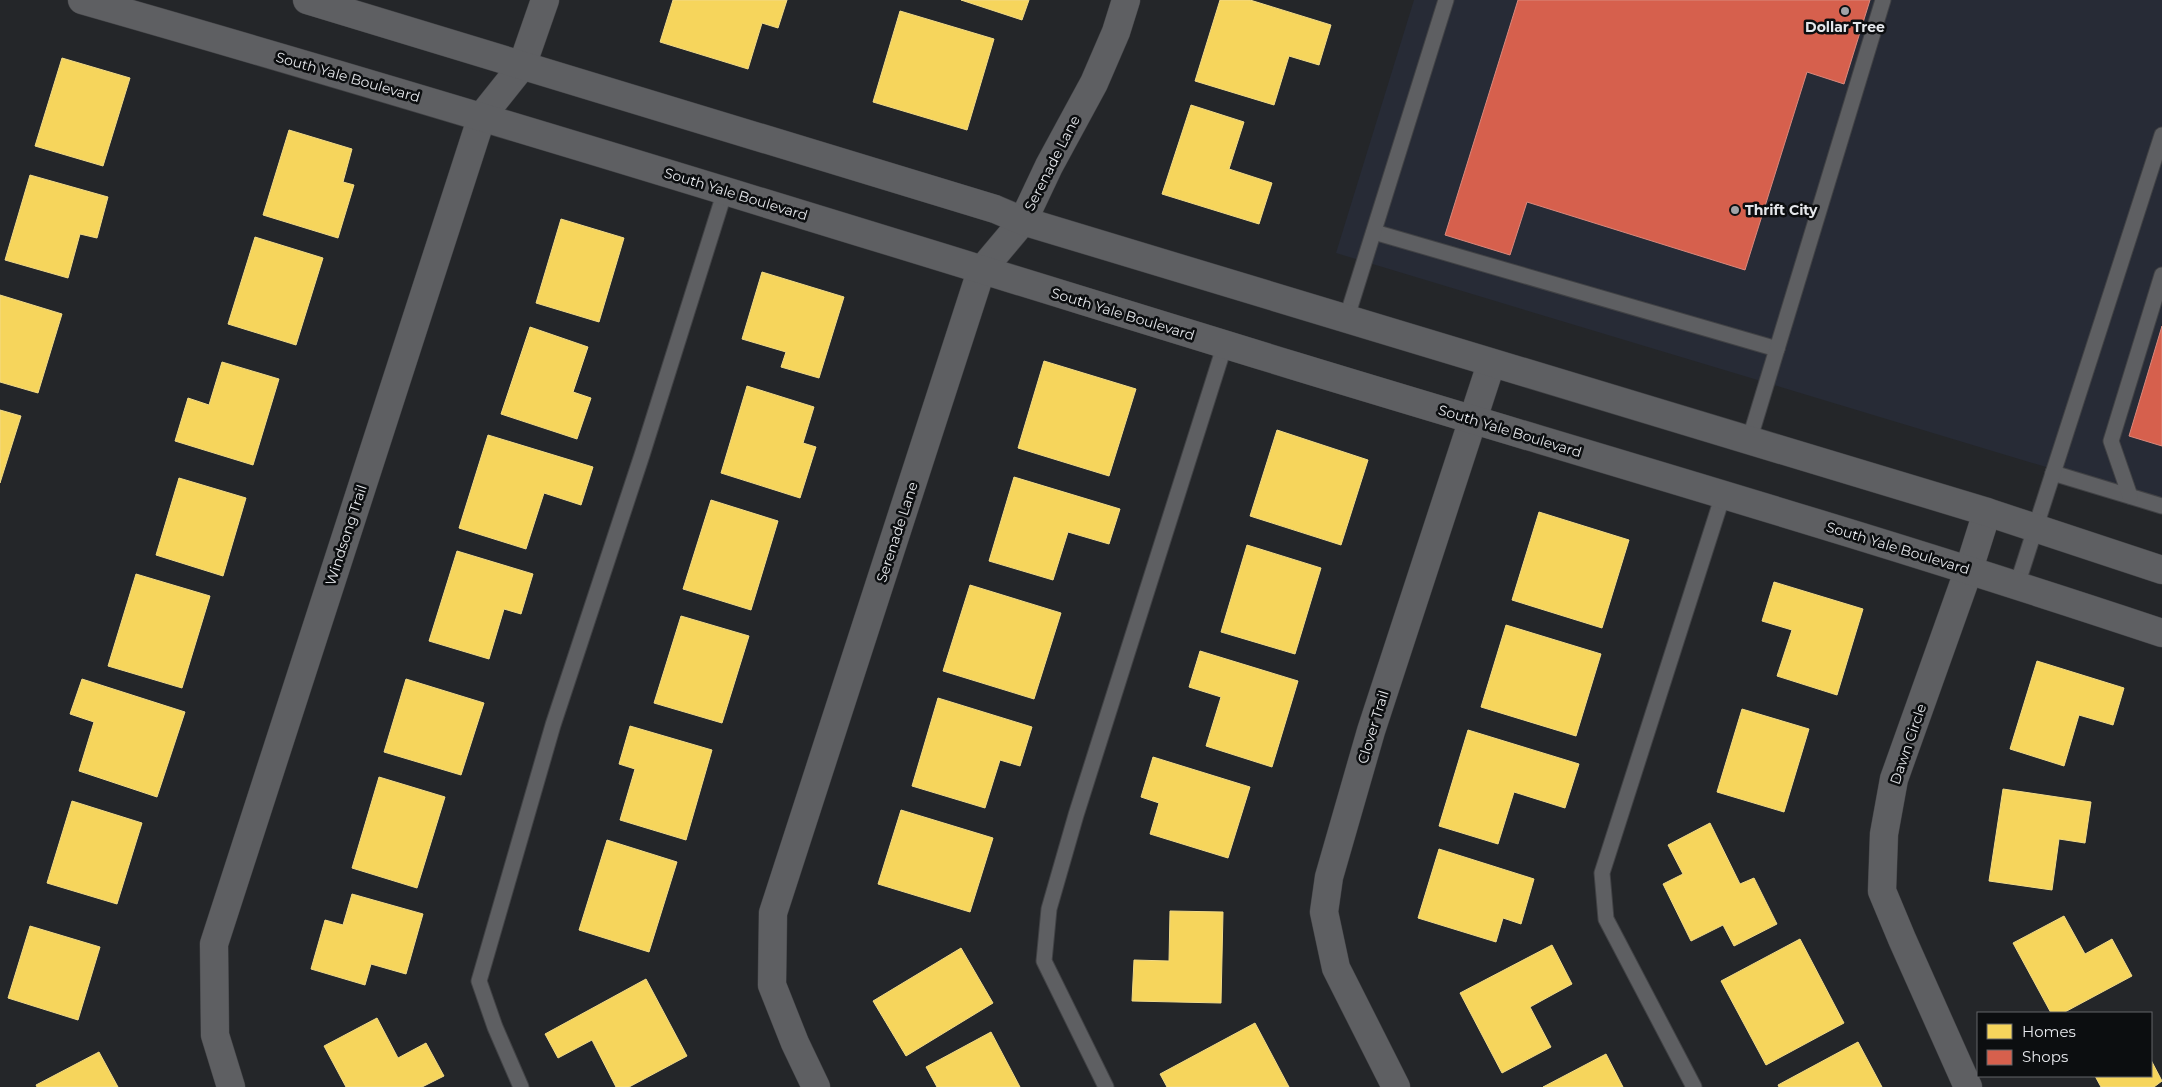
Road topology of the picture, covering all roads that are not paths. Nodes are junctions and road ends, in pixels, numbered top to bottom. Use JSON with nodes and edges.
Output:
{"nodes":[{"id":1,"x":82,"y":0,"type":"edge"},
{"id":2,"x":307,"y":0,"type":"edge"},
{"id":3,"x":545,"y":0,"type":"edge"},
{"id":4,"x":1126,"y":0,"type":"edge"},
{"id":5,"x":1446,"y":0,"type":"edge"},
{"id":6,"x":1883,"y":0,"type":"edge"},
{"id":7,"x":522,"y":66,"type":"junction"},
{"id":8,"x":482,"y":116,"type":"junction"},
{"id":9,"x":2162,"y":135,"type":"edge"},
{"id":10,"x":2155,"y":181,"type":"edge"},
{"id":11,"x":726,"y":191,"type":"junction"},
{"id":12,"x":1023,"y":221,"type":"junction"},
{"id":13,"x":1374,"y":232,"type":"junction"},
{"id":14,"x":981,"y":271,"type":"junction"},
{"id":15,"x":2162,"y":274,"type":"edge"},
{"id":16,"x":1346,"y":320,"type":"junction"},
{"id":17,"x":1225,"y":344,"type":"junction"},
{"id":18,"x":1777,"y":349,"type":"junction"},
{"id":19,"x":1491,"y":364,"type":"junction"},
{"id":20,"x":1474,"y":420,"type":"junction"},
{"id":21,"x":1749,"y":441,"type":"junction"},
{"id":22,"x":2053,"y":473,"type":"junction"},
{"id":23,"x":1723,"y":495,"type":"junction"},
{"id":24,"x":2130,"y":496,"type":"junction"},
{"id":25,"x":2162,"y":506,"type":"edge"},
{"id":26,"x":1987,"y":512,"type":"junction"},
{"id":27,"x":2035,"y":528,"type":"junction"},
{"id":28,"x":1969,"y":569,"type":"junction"},
{"id":29,"x":2162,"y":570,"type":"edge"},
{"id":30,"x":2017,"y":585,"type":"junction"},
{"id":31,"x":2162,"y":633,"type":"edge"},
{"id":32,"x":231,"y":1087,"type":"edge"},
{"id":33,"x":521,"y":1087,"type":"edge"},
{"id":34,"x":816,"y":1087,"type":"edge"},
{"id":35,"x":1106,"y":1087,"type":"edge"},
{"id":36,"x":1396,"y":1087,"type":"edge"},
{"id":37,"x":1694,"y":1087,"type":"edge"},
{"id":38,"x":1968,"y":1087,"type":"edge"}],
"edges":[{"from":1,"to":8,"type":"street","name":"South Yale Boulevard"},
{"from":2,"to":7,"type":"street"},
{"from":3,"to":7,"type":"street","name":"Windsong Trail"},
{"from":4,"to":12,"type":"street","name":"Serenade Lane"},
{"from":5,"to":13,"type":"lane"},
{"from":6,"to":18,"type":"lane"},
{"from":7,"to":8,"type":"street","name":"Windsong Trail"},
{"from":7,"to":12,"type":"street"},
{"from":8,"to":11,"type":"street","name":"South Yale Boulevard"},
{"from":8,"to":32,"type":"street","name":"Windsong Trail"},
{"from":9,"to":10,"type":"lane"},
{"from":10,"to":22,"type":"lane"},
{"from":11,"to":14,"type":"street","name":"South Yale Boulevard"},
{"from":11,"to":33,"type":"lane"},
{"from":12,"to":14,"type":"street","name":"Serenade Lane"},
{"from":12,"to":16,"type":"street"},
{"from":13,"to":16,"type":"lane"},
{"from":13,"to":18,"type":"lane"},
{"from":14,"to":17,"type":"street","name":"South Yale Boulevard"},
{"from":14,"to":34,"type":"street","name":"Serenade Lane"},
{"from":15,"to":24,"type":"lane"},
{"from":16,"to":19,"type":"street"},
{"from":17,"to":20,"type":"street","name":"South Yale Boulevard"},
{"from":17,"to":35,"type":"lane"},
{"from":18,"to":21,"type":"lane"},
{"from":19,"to":20,"type":"street","name":"Clover Trail"},
{"from":19,"to":21,"type":"street"},
{"from":20,"to":23,"type":"street","name":"South Yale Boulevard"},
{"from":20,"to":36,"type":"street","name":"Clover Trail"},
{"from":21,"to":26,"type":"street"},
{"from":22,"to":24,"type":"lane"},
{"from":22,"to":27,"type":"lane"},
{"from":23,"to":28,"type":"street","name":"South Yale Boulevard"},
{"from":23,"to":37,"type":"lane"},
{"from":24,"to":25,"type":"lane"},
{"from":26,"to":27,"type":"street"},
{"from":26,"to":28,"type":"street","name":"Dawn Circle"},
{"from":27,"to":29,"type":"street"},
{"from":27,"to":30,"type":"lane"},
{"from":28,"to":30,"type":"street","name":"South Yale Boulevard"},
{"from":28,"to":38,"type":"street","name":"Dawn Circle"},
{"from":30,"to":31,"type":"street","name":"South Yale Boulevard"}]}
